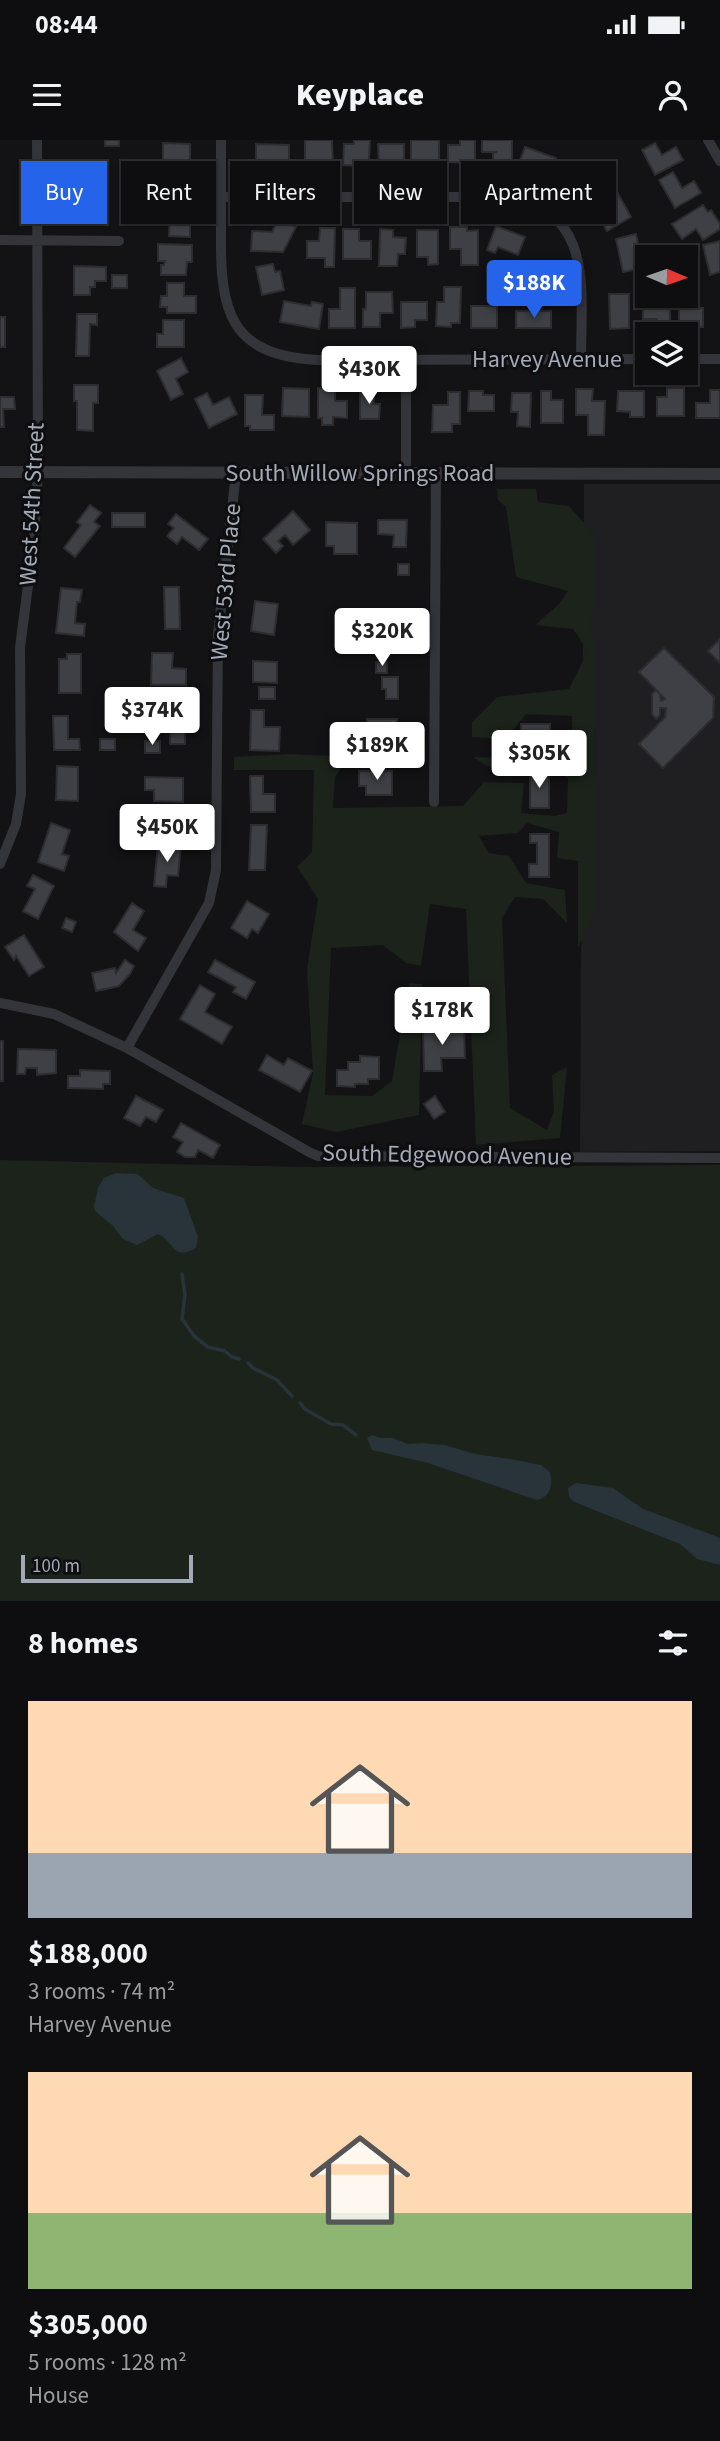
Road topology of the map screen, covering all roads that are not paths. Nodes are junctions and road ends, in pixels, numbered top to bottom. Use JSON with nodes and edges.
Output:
{"nodes":[{"id":1,"x":37,"y":140,"type":"edge"},
{"id":2,"x":221,"y":140,"type":"edge"},
{"id":3,"x":708,"y":140,"type":"edge"},
{"id":4,"x":720,"y":161,"type":"edge"},
{"id":5,"x":221,"y":197,"type":"junction"},
{"id":6,"x":0,"y":240,"type":"edge"},
{"id":7,"x":37,"y":240,"type":"junction"},
{"id":8,"x":119,"y":241,"type":"dead end"},
{"id":9,"x":581,"y":359,"type":"junction"},
{"id":10,"x":635,"y":359,"type":"edge"},
{"id":11,"x":698,"y":359,"type":"edge"},
{"id":12,"x":720,"y":359,"type":"edge"},
{"id":13,"x":406,"y":360,"type":"junction"},
{"id":14,"x":0,"y":472,"type":"edge"},
{"id":15,"x":38,"y":472,"type":"junction"},
{"id":16,"x":236,"y":473,"type":"junction"},
{"id":17,"x":406,"y":473,"type":"junction"},
{"id":18,"x":436,"y":473,"type":"junction"},
{"id":19,"x":720,"y":474,"type":"edge"},
{"id":20,"x":434,"y":802,"type":"dead end"},
{"id":21,"x":0,"y":864,"type":"edge"},
{"id":22,"x":0,"y":1003,"type":"edge"},
{"id":23,"x":127,"y":1048,"type":"junction"},
{"id":24,"x":720,"y":1158,"type":"edge"}],
"edges":[{"from":1,"to":7,"type":"street","name":"West 54th Street"},
{"from":2,"to":5,"type":"street"},
{"from":3,"to":4,"type":"street"},
{"from":5,"to":9,"type":"street"},
{"from":5,"to":13,"type":"street","name":"Harvey Avenue"},
{"from":6,"to":7,"type":"street"},
{"from":7,"to":8,"type":"street"},
{"from":7,"to":15,"type":"street","name":"West 54th Street"},
{"from":9,"to":10,"type":"street","name":"Harvey Avenue"},
{"from":9,"to":13,"type":"street","name":"Harvey Avenue"},
{"from":11,"to":12,"type":"street"},
{"from":13,"to":17,"type":"street"},
{"from":14,"to":15,"type":"street","name":"South Willow Springs Road"},
{"from":15,"to":16,"type":"street","name":"South Willow Springs Road"},
{"from":15,"to":21,"type":"street","name":"West 54th Street"},
{"from":16,"to":17,"type":"street","name":"South Willow Springs Road"},
{"from":16,"to":23,"type":"street","name":"West 53rd Place"},
{"from":17,"to":18,"type":"street","name":"South Willow Springs Road"},
{"from":18,"to":19,"type":"street","name":"South Willow Springs Road"},
{"from":18,"to":20,"type":"street"},
{"from":22,"to":23,"type":"street","name":"South Edgewood Avenue"},
{"from":23,"to":24,"type":"street","name":"South Edgewood Avenue"}]}
